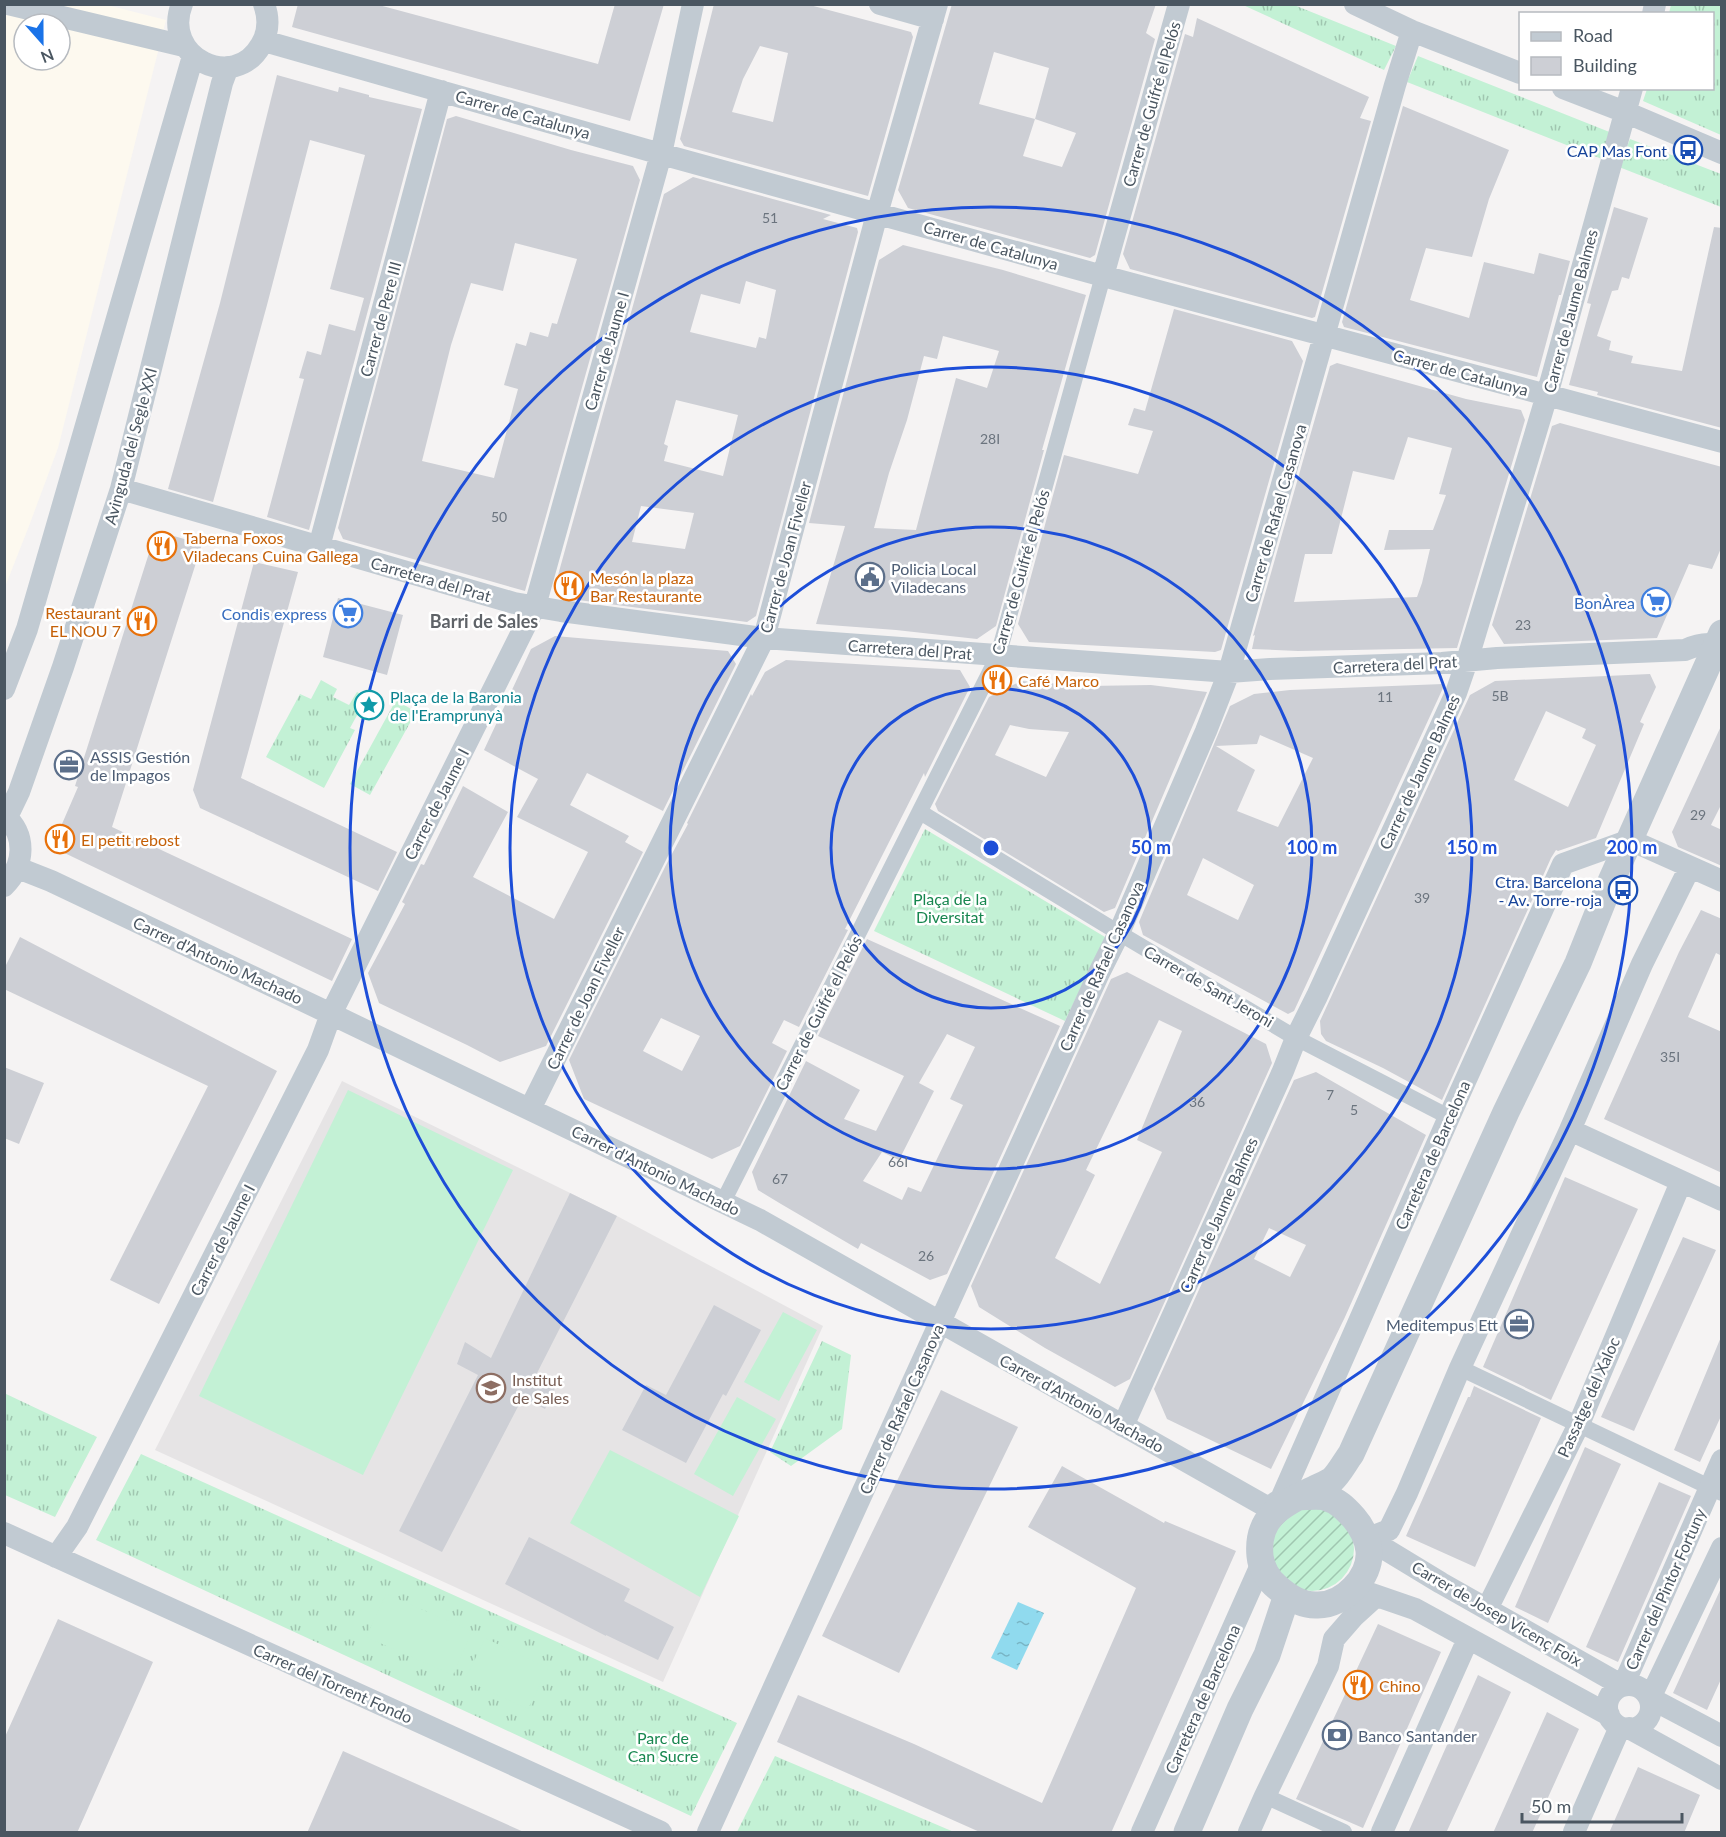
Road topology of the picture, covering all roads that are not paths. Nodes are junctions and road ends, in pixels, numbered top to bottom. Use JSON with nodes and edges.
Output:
{"nodes":[{"id":1,"x":8,"y":4,"type":"edge"},
{"id":2,"x":182,"y":4,"type":"edge"},
{"id":3,"x":264,"y":4,"type":"edge"},
{"id":4,"x":693,"y":4,"type":"edge"},
{"id":5,"x":880,"y":4,"type":"edge"},
{"id":6,"x":1179,"y":4,"type":"edge"},
{"id":7,"x":1355,"y":4,"type":"edge"},
{"id":8,"x":935,"y":12,"type":"edge"},
{"id":9,"x":1412,"y":31,"type":"junction"},
{"id":10,"x":264,"y":41,"type":"junction"},
{"id":11,"x":189,"y":51,"type":"junction"},
{"id":12,"x":228,"y":67,"type":"junction"},
{"id":13,"x":1519,"y":72,"type":"edge"},
{"id":14,"x":1568,"y":90,"type":"edge"},
{"id":15,"x":1631,"y":90,"type":"edge"},
{"id":16,"x":441,"y":91,"type":"junction"},
{"id":17,"x":1625,"y":112,"type":"junction"},
{"id":18,"x":1722,"y":153,"type":"edge"},
{"id":19,"x":661,"y":154,"type":"junction"},
{"id":20,"x":877,"y":214,"type":"junction"},
{"id":21,"x":1102,"y":276,"type":"junction"},
{"id":22,"x":1325,"y":336,"type":"junction"},
{"id":23,"x":1547,"y":395,"type":"junction"},
{"id":24,"x":1722,"y":442,"type":"edge"},
{"id":25,"x":121,"y":489,"type":"junction"},
{"id":26,"x":319,"y":547,"type":"junction"},
{"id":27,"x":535,"y":606,"type":"junction"},
{"id":28,"x":764,"y":638,"type":"junction"},
{"id":29,"x":1720,"y":642,"type":"edge"},
{"id":30,"x":998,"y":656,"type":"junction"},
{"id":31,"x":1467,"y":661,"type":"junction"},
{"id":32,"x":1229,"y":672,"type":"junction"},
{"id":33,"x":4,"y":689,"type":"edge"},
{"id":34,"x":920,"y":812,"type":"junction"},
{"id":35,"x":6,"y":816,"type":"edge"},
{"id":36,"x":1630,"y":840,"type":"junction"},
{"id":37,"x":1690,"y":867,"type":"junction"},
{"id":38,"x":11,"y":877,"type":"edge"},
{"id":39,"x":1722,"y":881,"type":"edge"},
{"id":40,"x":1119,"y":933,"type":"junction"},
{"id":41,"x":331,"y":1014,"type":"junction"},
{"id":42,"x":1289,"y":1033,"type":"junction"},
{"id":43,"x":530,"y":1109,"type":"junction"},
{"id":44,"x":1441,"y":1113,"type":"junction"},
{"id":45,"x":1570,"y":1130,"type":"junction"},
{"id":46,"x":1681,"y":1182,"type":"junction"},
{"id":47,"x":1722,"y":1200,"type":"edge"},
{"id":48,"x":723,"y":1202,"type":"junction"},
{"id":49,"x":940,"y":1323,"type":"junction"},
{"id":50,"x":1460,"y":1368,"type":"junction"},
{"id":51,"x":1579,"y":1424,"type":"junction"},
{"id":52,"x":1123,"y":1426,"type":"junction"},
{"id":53,"x":1351,"y":1454,"type":"junction"},
{"id":54,"x":1722,"y":1460,"type":"edge"},
{"id":55,"x":1715,"y":1491,"type":"edge"},
{"id":56,"x":1297,"y":1497,"type":"junction"},
{"id":57,"x":1271,"y":1510,"type":"junction"},
{"id":58,"x":4,"y":1533,"type":"edge"},
{"id":59,"x":1365,"y":1538,"type":"junction"},
{"id":60,"x":1722,"y":1548,"type":"edge"},
{"id":61,"x":56,"y":1557,"type":"junction"},
{"id":62,"x":1261,"y":1565,"type":"junction"},
{"id":63,"x":1365,"y":1592,"type":"junction"},
{"id":64,"x":1287,"y":1595,"type":"junction"},
{"id":65,"x":1487,"y":1609,"type":"junction"},
{"id":66,"x":1468,"y":1639,"type":"junction"},
{"id":67,"x":1623,"y":1686,"type":"junction"},
{"id":68,"x":1650,"y":1698,"type":"junction"},
{"id":69,"x":1619,"y":1723,"type":"junction"},
{"id":70,"x":1722,"y":1736,"type":"edge"},
{"id":71,"x":1722,"y":1779,"type":"edge"},
{"id":72,"x":1265,"y":1796,"type":"junction"},
{"id":73,"x":661,"y":1833,"type":"edge"},
{"id":74,"x":708,"y":1833,"type":"edge"},
{"id":75,"x":1142,"y":1833,"type":"edge"},
{"id":76,"x":1187,"y":1833,"type":"edge"},
{"id":77,"x":1249,"y":1833,"type":"edge"},
{"id":78,"x":1344,"y":1833,"type":"edge"},
{"id":79,"x":1382,"y":1833,"type":"edge"},
{"id":80,"x":1574,"y":1833,"type":"edge"}],
"edges":[{"from":1,"to":11,"type":"street"},
{"from":2,"to":11,"type":"street"},
{"from":3,"to":10,"type":"street"},
{"from":4,"to":19,"type":"street","name":"Carrer de Jaume I"},
{"from":5,"to":8,"type":"street"},
{"from":6,"to":21,"type":"street","name":"Carrer de Guifré el Pelós"},
{"from":7,"to":9,"type":"street"},
{"from":8,"to":20,"type":"street","name":"Carrer de Joan Fiveller"},
{"from":9,"to":13,"type":"street"},
{"from":9,"to":22,"type":"street","name":"Carrer de Rafael Casanova"},
{"from":10,"to":12,"type":"street"},
{"from":10,"to":16,"type":"street","name":"Carrer de Catalunya"},
{"from":11,"to":12,"type":"street"},
{"from":11,"to":33,"type":"street"},
{"from":12,"to":25,"type":"street","name":"Avinguda del Segle XXI"},
{"from":14,"to":17,"type":"street"},
{"from":15,"to":17,"type":"street","name":"Carrer de Jaume Balmes"},
{"from":16,"to":19,"type":"street","name":"Carrer de Catalunya"},
{"from":16,"to":26,"type":"street","name":"Carrer de Pere III"},
{"from":17,"to":18,"type":"street"},
{"from":17,"to":23,"type":"street","name":"Carrer de Jaume Balmes"},
{"from":19,"to":20,"type":"street","name":"Carrer de Catalunya"},
{"from":19,"to":27,"type":"street","name":"Carrer de Jaume I"},
{"from":20,"to":21,"type":"street","name":"Carrer de Catalunya"},
{"from":20,"to":28,"type":"street","name":"Carrer de Joan Fiveller"},
{"from":21,"to":22,"type":"street","name":"Carrer de Catalunya"},
{"from":21,"to":30,"type":"street","name":"Carrer de Guifré el Pelós"},
{"from":22,"to":23,"type":"street","name":"Carrer de Catalunya"},
{"from":22,"to":32,"type":"street","name":"Carrer de Rafael Casanova"},
{"from":23,"to":24,"type":"street","name":"Carrer de Catalunya"},
{"from":23,"to":31,"type":"street","name":"Carrer de Jaume Balmes"},
{"from":25,"to":26,"type":"street","name":"Carretera del Prat"},
{"from":25,"to":35,"type":"street","name":"Avinguda del Segle XXI"},
{"from":26,"to":27,"type":"street","name":"Carretera del Prat"},
{"from":27,"to":28,"type":"street","name":"Carretera del Prat"},
{"from":27,"to":41,"type":"street","name":"Carrer de Jaume I"},
{"from":28,"to":30,"type":"street","name":"Carretera del Prat"},
{"from":28,"to":43,"type":"street","name":"Carrer de Joan Fiveller"},
{"from":29,"to":31,"type":"street","name":"Carretera del Prat"},
{"from":29,"to":36,"type":"street"},
{"from":30,"to":32,"type":"street","name":"Carretera del Prat"},
{"from":30,"to":34,"type":"street","name":"Carrer de Guifré el Pelós"},
{"from":31,"to":32,"type":"street","name":"Carretera del Prat"},
{"from":31,"to":42,"type":"street","name":"Carrer de Jaume Balmes"},
{"from":32,"to":40,"type":"street","name":"Carrer de Rafael Casanova"},
{"from":34,"to":40,"type":"street","name":"Carrer de Sant Jeroni"},
{"from":34,"to":48,"type":"street","name":"Carrer de Guifré el Pelós"},
{"from":35,"to":38,"type":"street"},
{"from":36,"to":37,"type":"street"},
{"from":36,"to":44,"type":"street","name":"Carretera de Barcelona"},
{"from":36,"to":53,"type":"street"},
{"from":37,"to":39,"type":"street"},
{"from":37,"to":45,"type":"street"},
{"from":38,"to":41,"type":"street","name":"Carrer d'Antonio Machado"},
{"from":40,"to":42,"type":"street","name":"Carrer de Sant Jeroni"},
{"from":40,"to":49,"type":"street","name":"Carrer de Rafael Casanova"},
{"from":41,"to":43,"type":"street","name":"Carrer d'Antonio Machado"},
{"from":41,"to":61,"type":"street","name":"Carrer de Jaume I"},
{"from":42,"to":44,"type":"street","name":"Carrer de Sant Jeroni"},
{"from":42,"to":52,"type":"street","name":"Carrer de Jaume Balmes"},
{"from":43,"to":48,"type":"street","name":"Carrer d'Antonio Machado"},
{"from":44,"to":57,"type":"street","name":"Carretera de Barcelona"},
{"from":45,"to":46,"type":"street"},
{"from":45,"to":50,"type":"street"},
{"from":46,"to":47,"type":"street"},
{"from":46,"to":51,"type":"street","name":"Passatge del Xaloc"},
{"from":48,"to":49,"type":"street","name":"Carrer d'Antonio Machado"},
{"from":49,"to":52,"type":"street","name":"Carrer d'Antonio Machado"},
{"from":49,"to":74,"type":"street","name":"Carrer de Rafael Casanova"},
{"from":50,"to":51,"type":"street"},
{"from":50,"to":59,"type":"street"},
{"from":51,"to":55,"type":"street"},
{"from":51,"to":65,"type":"street","name":"Passatge del Xaloc"},
{"from":52,"to":57,"type":"street","name":"Carrer d'Antonio Machado"},
{"from":53,"to":56,"type":"street"},
{"from":53,"to":59,"type":"street"},
{"from":54,"to":55,"type":"street","name":"Carrer del Pintor Fortuny"},
{"from":55,"to":67,"type":"street","name":"Carrer del Pintor Fortuny"},
{"from":56,"to":57,"type":"street"},
{"from":56,"to":59,"type":"street"},
{"from":57,"to":62,"type":"street"},
{"from":58,"to":61,"type":"street","name":"Carrer del Torrent Fondo"},
{"from":59,"to":63,"type":"street"},
{"from":59,"to":65,"type":"street","name":"Carrer de Josep Vicenç Foix"},
{"from":60,"to":68,"type":"street","name":"Carrer del Pintor Fortuny"},
{"from":61,"to":73,"type":"street","name":"Carrer del Torrent Fondo"},
{"from":62,"to":64,"type":"street"},
{"from":62,"to":75,"type":"street","name":"Carretera de Barcelona"},
{"from":63,"to":64,"type":"street"},
{"from":63,"to":66,"type":"street","name":"Carrer de Josep Vicenç Foix"},
{"from":63,"to":72,"type":"street"},
{"from":64,"to":76,"type":"street"},
{"from":65,"to":67,"type":"street","name":"Carrer de Josep Vicenç Foix"},
{"from":66,"to":69,"type":"street","name":"Carrer de Josep Vicenç Foix"},
{"from":66,"to":79,"type":"street"},
{"from":67,"to":68,"type":"street"},
{"from":67,"to":69,"type":"street"},
{"from":68,"to":69,"type":"street"},
{"from":68,"to":70,"type":"street"},
{"from":69,"to":71,"type":"street","name":"Carrer de Josep Vicenç Foix"},
{"from":69,"to":80,"type":"street"},
{"from":72,"to":77,"type":"street"},
{"from":72,"to":78,"type":"street"}]}
